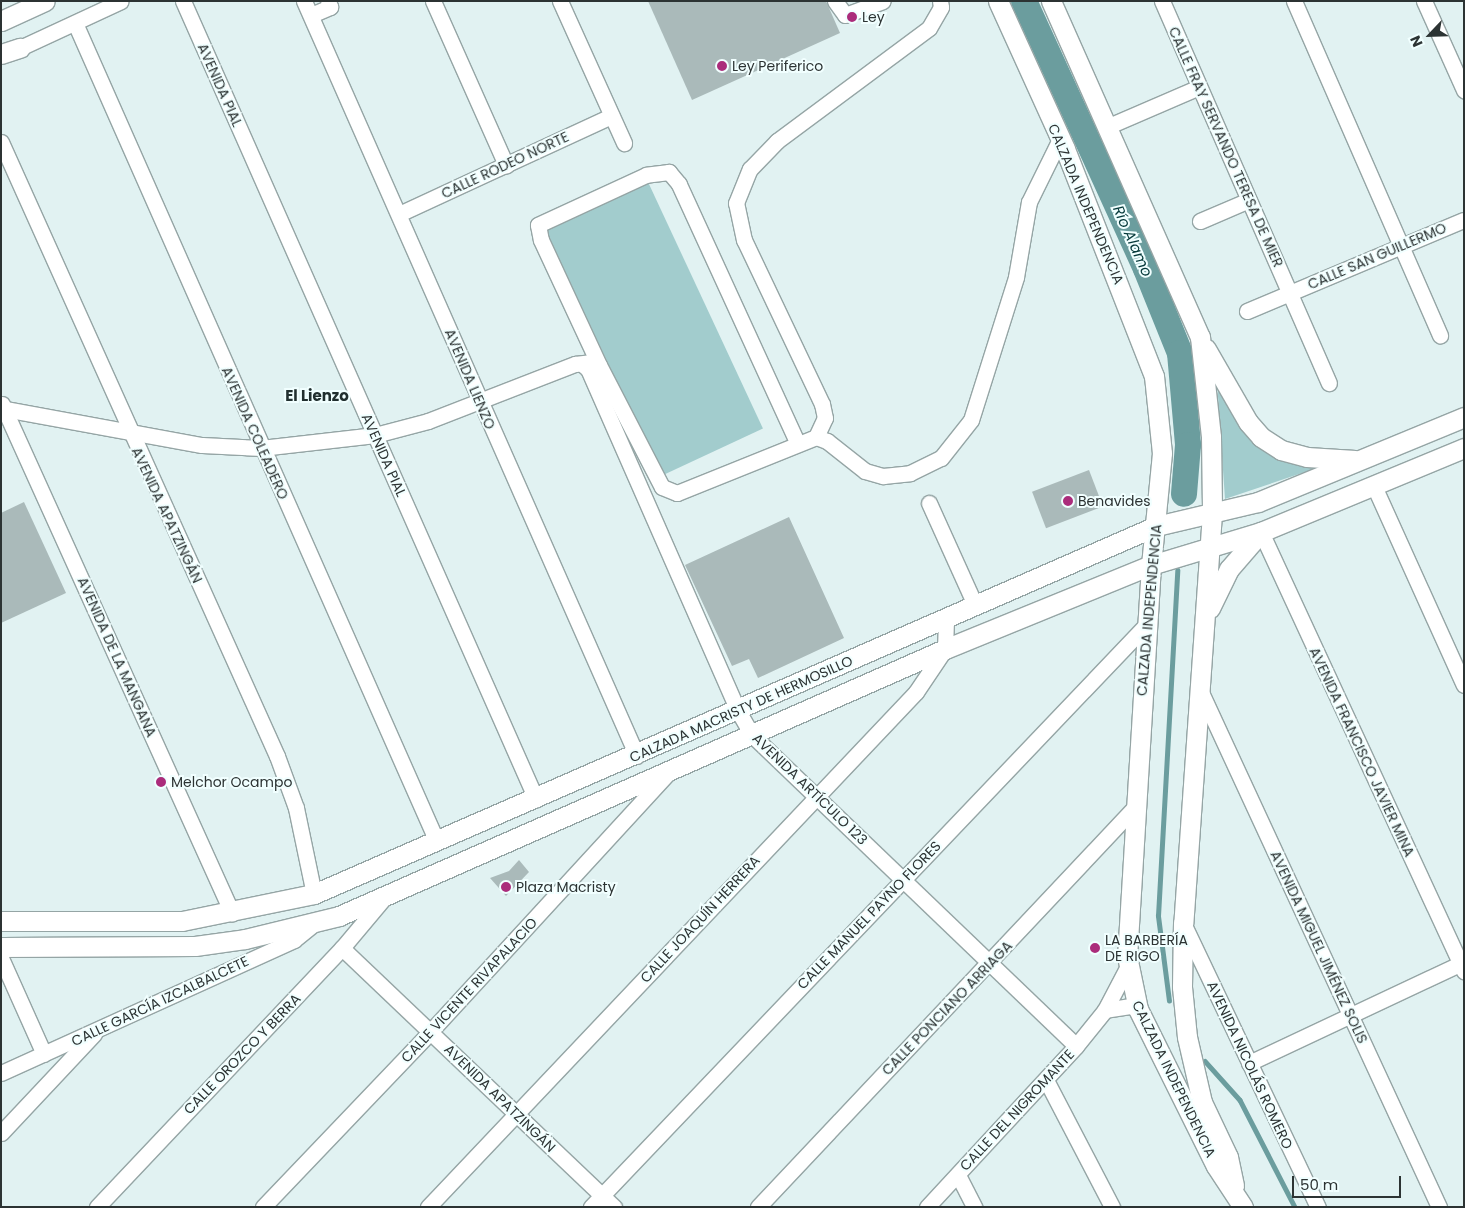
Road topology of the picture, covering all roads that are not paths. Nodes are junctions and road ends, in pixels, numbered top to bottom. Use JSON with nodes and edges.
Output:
{"nodes":[{"id":1,"x":45,"y":1,"type":"edge"},
{"id":2,"x":122,"y":1,"type":"edge"},
{"id":3,"x":183,"y":1,"type":"edge"},
{"id":4,"x":304,"y":1,"type":"edge"},
{"id":5,"x":328,"y":1,"type":"edge"},
{"id":6,"x":434,"y":1,"type":"edge"},
{"id":7,"x":560,"y":1,"type":"edge"},
{"id":8,"x":835,"y":1,"type":"edge"},
{"id":9,"x":883,"y":1,"type":"edge"},
{"id":10,"x":940,"y":1,"type":"edge"},
{"id":11,"x":998,"y":1,"type":"edge"},
{"id":12,"x":1051,"y":1,"type":"edge"},
{"id":13,"x":1162,"y":1,"type":"edge"},
{"id":14,"x":1294,"y":1,"type":"edge"},
{"id":15,"x":1424,"y":1,"type":"edge"},
{"id":16,"x":311,"y":15,"type":"junction"},
{"id":17,"x":1,"y":21,"type":"edge"},
{"id":18,"x":75,"y":23,"type":"junction"},
{"id":19,"x":20,"y":48,"type":"joint"},
{"id":20,"x":1,"y":55,"type":"edge"},
{"id":21,"x":1199,"y":87,"type":"junction"},
{"id":22,"x":1464,"y":90,"type":"edge"},
{"id":23,"x":611,"y":116,"type":"junction"},
{"id":24,"x":1109,"y":126,"type":"junction"},
{"id":25,"x":1060,"y":139,"type":"junction"},
{"id":26,"x":1,"y":142,"type":"edge"},
{"id":27,"x":624,"y":143,"type":"dead end"},
{"id":28,"x":506,"y":165,"type":"junction"},
{"id":29,"x":1249,"y":200,"type":"junction"},
{"id":30,"x":399,"y":214,"type":"junction"},
{"id":31,"x":1464,"y":220,"type":"edge"},
{"id":32,"x":1200,"y":221,"type":"dead end"},
{"id":33,"x":1401,"y":246,"type":"junction"},
{"id":34,"x":1290,"y":293,"type":"junction"},
{"id":35,"x":1247,"y":311,"type":"dead end"},
{"id":36,"x":1440,"y":335,"type":"dead end"},
{"id":37,"x":1200,"y":337,"type":"junction"},
{"id":38,"x":582,"y":364,"type":"junction"},
{"id":39,"x":599,"y":365,"type":"junction"},
{"id":40,"x":1329,"y":383,"type":"dead end"},
{"id":41,"x":479,"y":401,"type":"junction"},
{"id":42,"x":3,"y":405,"type":"edge"},
{"id":43,"x":1464,"y":417,"type":"edge"},
{"id":44,"x":128,"y":431,"type":"junction"},
{"id":45,"x":375,"y":435,"type":"junction"},
{"id":46,"x":816,"y":437,"type":"junction"},
{"id":47,"x":797,"y":442,"type":"junction"},
{"id":48,"x":261,"y":448,"type":"junction"},
{"id":49,"x":1464,"y":448,"type":"edge"},
{"id":50,"x":1363,"y":460,"type":"junction"},
{"id":51,"x":1374,"y":486,"type":"junction"},
{"id":52,"x":929,"y":503,"type":"dead end"},
{"id":53,"x":1212,"y":513,"type":"junction"},
{"id":54,"x":1156,"y":526,"type":"junction"},
{"id":55,"x":1261,"y":532,"type":"junction"},
{"id":56,"x":1210,"y":546,"type":"junction"},
{"id":57,"x":1151,"y":565,"type":"junction"},
{"id":58,"x":976,"y":605,"type":"junction"},
{"id":59,"x":946,"y":618,"type":"junction"},
{"id":60,"x":1204,"y":620,"type":"junction"},
{"id":61,"x":1147,"y":624,"type":"junction"},
{"id":62,"x":945,"y":649,"type":"junction"},
{"id":63,"x":1464,"y":685,"type":"edge"},
{"id":64,"x":1199,"y":688,"type":"junction"},
{"id":65,"x":737,"y":709,"type":"junction"},
{"id":66,"x":752,"y":735,"type":"junction"},
{"id":67,"x":637,"y":756,"type":"junction"},
{"id":68,"x":670,"y":770,"type":"junction"},
{"id":69,"x":817,"y":796,"type":"junction"},
{"id":70,"x":536,"y":799,"type":"junction"},
{"id":71,"x":1134,"y":808,"type":"junction"},
{"id":72,"x":437,"y":842,"type":"junction"},
{"id":73,"x":904,"y":879,"type":"junction"},
{"id":74,"x":314,"y":894,"type":"junction"},
{"id":75,"x":384,"y":898,"type":"junction"},
{"id":76,"x":232,"y":913,"type":"junction"},
{"id":77,"x":1,"y":920,"type":"edge"},
{"id":78,"x":315,"y":923,"type":"junction"},
{"id":79,"x":1183,"y":923,"type":"junction"},
{"id":80,"x":288,"y":930,"type":"junction"},
{"id":81,"x":1,"y":947,"type":"edge"},
{"id":82,"x":342,"y":948,"type":"junction"},
{"id":83,"x":1,"y":958,"type":"edge"},
{"id":84,"x":989,"y":963,"type":"junction"},
{"id":85,"x":1128,"y":966,"type":"junction"},
{"id":86,"x":1463,"y":966,"type":"edge"},
{"id":87,"x":1136,"y":1005,"type":"junction"},
{"id":88,"x":1105,"y":1010,"type":"junction"},
{"id":89,"x":1351,"y":1017,"type":"junction"},
{"id":90,"x":100,"y":1029,"type":"junction"},
{"id":91,"x":430,"y":1032,"type":"junction"},
{"id":92,"x":1076,"y":1046,"type":"junction"},
{"id":93,"x":44,"y":1054,"type":"junction"},
{"id":94,"x":1249,"y":1063,"type":"junction"},
{"id":95,"x":1,"y":1073,"type":"edge"},
{"id":96,"x":1046,"y":1080,"type":"junction"},
{"id":97,"x":516,"y":1114,"type":"junction"},
{"id":98,"x":1,"y":1134,"type":"edge"},
{"id":99,"x":958,"y":1174,"type":"junction"},
{"id":100,"x":602,"y":1195,"type":"junction"},
{"id":101,"x":1240,"y":1200,"type":"edge"},
{"id":102,"x":97,"y":1207,"type":"edge"},
{"id":103,"x":264,"y":1207,"type":"edge"},
{"id":104,"x":428,"y":1207,"type":"edge"},
{"id":105,"x":591,"y":1207,"type":"edge"},
{"id":106,"x":614,"y":1207,"type":"edge"},
{"id":107,"x":758,"y":1207,"type":"edge"},
{"id":108,"x":926,"y":1207,"type":"edge"},
{"id":109,"x":974,"y":1207,"type":"edge"},
{"id":110,"x":1112,"y":1207,"type":"edge"},
{"id":111,"x":1318,"y":1207,"type":"edge"},
{"id":112,"x":1439,"y":1207,"type":"edge"}],
"edges":[{"from":1,"to":17,"type":"main road"},
{"from":2,"to":18,"type":"street"},
{"from":3,"to":45,"type":"street","name":"AVENIDA PIAL"},
{"from":4,"to":16,"type":"street","name":"AVENIDA LIENZO"},
{"from":5,"to":16,"type":"street"},
{"from":6,"to":28,"type":"street"},
{"from":7,"to":23,"type":"street"},
{"from":8,"to":9,"type":"street"},
{"from":10,"to":46,"type":"street"},
{"from":11,"to":25,"type":"main road","name":"CALZADA INDEPENDENCIA"},
{"from":12,"to":24,"type":"main road","name":"CALZADA INDEPENDENCIA"},
{"from":13,"to":21,"type":"street","name":"CALLE FRAY SERVANDO TERESA DE MIER"},
{"from":14,"to":33,"type":"street"},
{"from":15,"to":22,"type":"street"},
{"from":16,"to":30,"type":"street","name":"AVENIDA LIENZO"},
{"from":18,"to":19,"type":"street"},
{"from":18,"to":48,"type":"street","name":"AVENIDA COLEADERO"},
{"from":19,"to":20,"type":"main road"},
{"from":21,"to":24,"type":"street"},
{"from":21,"to":29,"type":"street","name":"CALLE FRAY SERVANDO TERESA DE MIER"},
{"from":23,"to":27,"type":"street"},
{"from":23,"to":28,"type":"street","name":"CALLE RODEO NORTE"},
{"from":24,"to":37,"type":"main road","name":"CALZADA INDEPENDENCIA"},
{"from":25,"to":46,"type":"street"},
{"from":25,"to":54,"type":"main road","name":"CALZADA INDEPENDENCIA"},
{"from":26,"to":44,"type":"street","name":"AVENIDA APATZINGÁN"},
{"from":28,"to":30,"type":"street","name":"CALLE RODEO NORTE"},
{"from":29,"to":32,"type":"street"},
{"from":29,"to":34,"type":"street","name":"CALLE FRAY SERVANDO TERESA DE MIER"},
{"from":30,"to":41,"type":"street","name":"AVENIDA LIENZO"},
{"from":31,"to":33,"type":"street","name":"CALLE SAN GUILLERMO"},
{"from":33,"to":34,"type":"street","name":"CALLE SAN GUILLERMO"},
{"from":33,"to":36,"type":"street"},
{"from":34,"to":35,"type":"street","name":"CALLE SAN GUILLERMO"},
{"from":34,"to":40,"type":"street","name":"CALLE FRAY SERVANDO TERESA DE MIER"},
{"from":37,"to":50,"type":"main road"},
{"from":37,"to":53,"type":"main road","name":"CALZADA INDEPENDENCIA"},
{"from":38,"to":39,"type":"street"},
{"from":38,"to":41,"type":"street"},
{"from":38,"to":65,"type":"street","name":"AVENIDA ARTÍCULO 123"},
{"from":39,"to":47,"type":"street"},
{"from":39,"to":47,"type":"street"},
{"from":41,"to":45,"type":"street"},
{"from":41,"to":67,"type":"street","name":"AVENIDA LIENZO"},
{"from":42,"to":44,"type":"street"},
{"from":42,"to":76,"type":"street","name":"AVENIDA DE LA MANGANA"},
{"from":43,"to":50,"type":"main road","name":"CALZADA MACRISTY DE HERMOSILLO"},
{"from":44,"to":48,"type":"street"},
{"from":44,"to":74,"type":"street","name":"AVENIDA APATZINGÁN"},
{"from":45,"to":48,"type":"street"},
{"from":45,"to":70,"type":"street","name":"AVENIDA PIAL"},
{"from":46,"to":47,"type":"street"},
{"from":48,"to":72,"type":"street","name":"AVENIDA COLEADERO"},
{"from":49,"to":51,"type":"main road","name":"CALZADA MACRISTY DE HERMOSILLO"},
{"from":50,"to":53,"type":"main road","name":"CALZADA MACRISTY DE HERMOSILLO"},
{"from":51,"to":55,"type":"main road","name":"CALZADA MACRISTY DE HERMOSILLO"},
{"from":51,"to":63,"type":"street"},
{"from":52,"to":58,"type":"street"},
{"from":53,"to":54,"type":"main road","name":"CALZADA MACRISTY DE HERMOSILLO"},
{"from":53,"to":56,"type":"main road","name":"CALZADA INDEPENDENCIA"},
{"from":54,"to":57,"type":"main road","name":"CALZADA INDEPENDENCIA"},
{"from":54,"to":58,"type":"main road","name":"CALZADA MACRISTY DE HERMOSILLO"},
{"from":55,"to":56,"type":"main road","name":"CALZADA MACRISTY DE HERMOSILLO"},
{"from":55,"to":60,"type":"main road"},
{"from":55,"to":86,"type":"street","name":"AVENIDA FRANCISCO JAVIER MINA"},
{"from":56,"to":57,"type":"main road","name":"CALZADA MACRISTY DE HERMOSILLO"},
{"from":56,"to":60,"type":"main road","name":"CALZADA INDEPENDENCIA"},
{"from":57,"to":61,"type":"main road","name":"CALZADA INDEPENDENCIA"},
{"from":57,"to":62,"type":"main road","name":"CALZADA MACRISTY DE HERMOSILLO"},
{"from":58,"to":59,"type":"main road","name":"CALZADA MACRISTY DE HERMOSILLO"},
{"from":59,"to":62,"type":"street"},
{"from":59,"to":65,"type":"main road","name":"CALZADA MACRISTY DE HERMOSILLO"},
{"from":60,"to":64,"type":"main road","name":"CALZADA INDEPENDENCIA"},
{"from":61,"to":71,"type":"main road","name":"CALZADA INDEPENDENCIA"},
{"from":61,"to":73,"type":"street","name":"CALLE MANUEL PAYNO FLORES"},
{"from":62,"to":66,"type":"main road","name":"CALZADA MACRISTY DE HERMOSILLO"},
{"from":62,"to":69,"type":"street","name":"CALLE JOAQUÍN HERRERA"},
{"from":64,"to":79,"type":"main road","name":"CALZADA INDEPENDENCIA"},
{"from":64,"to":89,"type":"street","name":"AVENIDA MIGUEL JIMÉNEZ SOLIS"},
{"from":65,"to":66,"type":"street","name":"AVENIDA ARTÍCULO 123"},
{"from":65,"to":67,"type":"main road","name":"CALZADA MACRISTY DE HERMOSILLO"},
{"from":66,"to":68,"type":"main road","name":"CALZADA MACRISTY DE HERMOSILLO"},
{"from":66,"to":69,"type":"street","name":"AVENIDA ARTÍCULO 123"},
{"from":67,"to":70,"type":"main road","name":"CALZADA MACRISTY DE HERMOSILLO"},
{"from":68,"to":75,"type":"main road","name":"CALZADA MACRISTY DE HERMOSILLO"},
{"from":68,"to":91,"type":"street","name":"CALLE VICENTE RIVAPALACIO"},
{"from":69,"to":73,"type":"street","name":"AVENIDA ARTÍCULO 123"},
{"from":69,"to":97,"type":"street","name":"CALLE JOAQUÍN HERRERA"},
{"from":70,"to":72,"type":"main road","name":"CALZADA MACRISTY DE HERMOSILLO"},
{"from":71,"to":84,"type":"street","name":"CALLE PONCIANO ARRIAGA"},
{"from":71,"to":85,"type":"main road","name":"CALZADA INDEPENDENCIA"},
{"from":72,"to":74,"type":"main road","name":"CALZADA MACRISTY DE HERMOSILLO"},
{"from":73,"to":84,"type":"street","name":"AVENIDA ARTÍCULO 123"},
{"from":73,"to":100,"type":"street","name":"CALLE MANUEL PAYNO FLORES"},
{"from":74,"to":76,"type":"main road","name":"CALZADA MACRISTY DE HERMOSILLO"},
{"from":74,"to":80,"type":"main road"},
{"from":75,"to":78,"type":"main road","name":"CALZADA MACRISTY DE HERMOSILLO"},
{"from":75,"to":82,"type":"street","name":"CALLE OROZCO Y BERRA"},
{"from":76,"to":77,"type":"main road","name":"CALZADA MACRISTY DE HERMOSILLO"},
{"from":78,"to":80,"type":"main road","name":"CALZADA MACRISTY DE HERMOSILLO"},
{"from":78,"to":90,"type":"street","name":"CALLE GARCÍA IZCALBALCETE"},
{"from":79,"to":94,"type":"street","name":"AVENIDA NICOLÁS ROMERO"},
{"from":79,"to":101,"type":"main road","name":"CALZADA INDEPENDENCIA"},
{"from":80,"to":81,"type":"main road","name":"CALZADA MACRISTY DE HERMOSILLO"},
{"from":82,"to":91,"type":"street","name":"AVENIDA APATZINGÁN"},
{"from":82,"to":102,"type":"street","name":"CALLE OROZCO Y BERRA"},
{"from":83,"to":93,"type":"street"},
{"from":84,"to":92,"type":"street","name":"AVENIDA ARTÍCULO 123"},
{"from":84,"to":107,"type":"street","name":"CALLE PONCIANO ARRIAGA"},
{"from":85,"to":87,"type":"main road","name":"CALZADA INDEPENDENCIA"},
{"from":85,"to":88,"type":"street","name":"CALLE DEL NIGROMANTE"},
{"from":86,"to":89,"type":"street"},
{"from":87,"to":88,"type":"street"},
{"from":87,"to":101,"type":"main road","name":"CALZADA INDEPENDENCIA"},
{"from":88,"to":92,"type":"street","name":"CALLE DEL NIGROMANTE"},
{"from":89,"to":94,"type":"street"},
{"from":89,"to":112,"type":"street","name":"AVENIDA MIGUEL JIMÉNEZ SOLIS"},
{"from":90,"to":93,"type":"street","name":"CALLE GARCÍA IZCALBALCETE"},
{"from":90,"to":98,"type":"street"},
{"from":91,"to":97,"type":"street","name":"AVENIDA APATZINGÁN"},
{"from":91,"to":103,"type":"street","name":"CALLE VICENTE RIVAPALACIO"},
{"from":92,"to":96,"type":"street","name":"CALLE DEL NIGROMANTE"},
{"from":93,"to":95,"type":"street","name":"CALLE GARCÍA IZCALBALCETE"},
{"from":94,"to":111,"type":"street","name":"AVENIDA NICOLÁS ROMERO"},
{"from":96,"to":99,"type":"street","name":"CALLE DEL NIGROMANTE"},
{"from":96,"to":110,"type":"street"},
{"from":97,"to":100,"type":"street","name":"AVENIDA APATZINGÁN"},
{"from":97,"to":104,"type":"street","name":"CALLE JOAQUÍN HERRERA"},
{"from":99,"to":108,"type":"street","name":"CALLE DEL NIGROMANTE"},
{"from":99,"to":109,"type":"street"},
{"from":100,"to":105,"type":"street","name":"CALLE MANUEL PAYNO FLORES"},
{"from":100,"to":106,"type":"street","name":"AVENIDA APATZINGÁN"}]}
